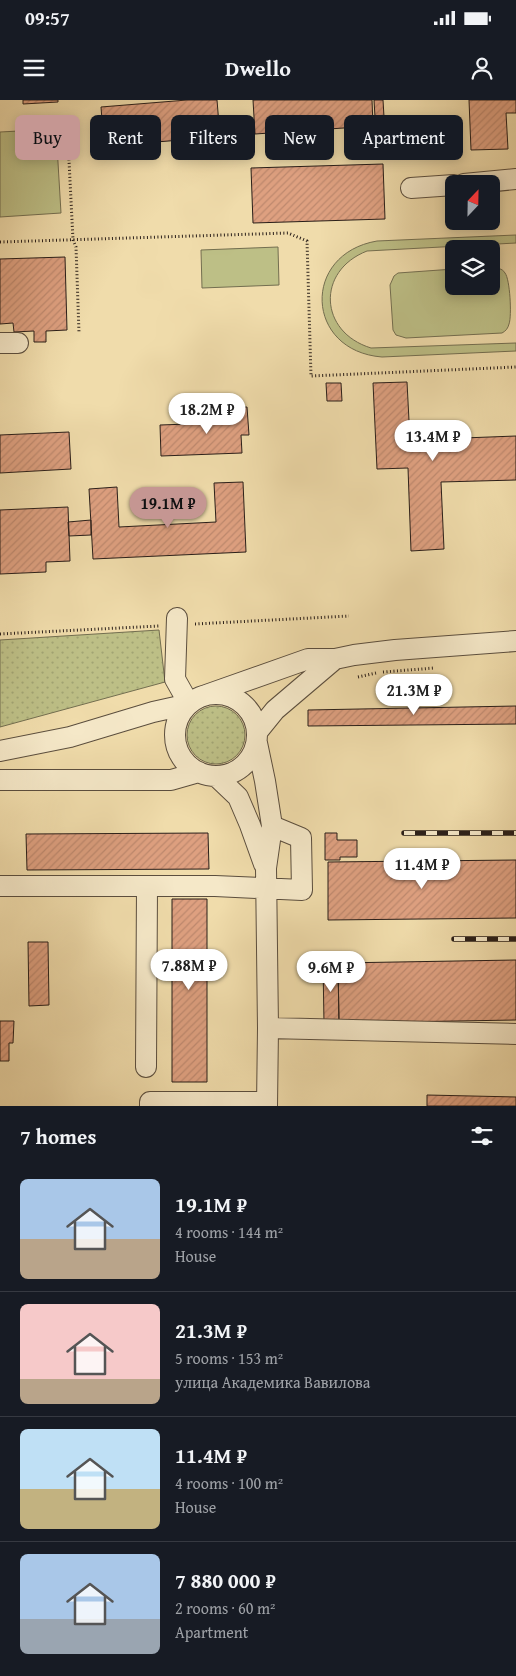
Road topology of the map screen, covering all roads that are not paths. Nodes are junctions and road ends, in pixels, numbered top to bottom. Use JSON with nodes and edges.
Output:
{"nodes":[{"id":1,"x":516,"y":179,"type":"edge"},
{"id":2,"x":500,"y":181,"type":"edge"},
{"id":3,"x":445,"y":186,"type":"edge"},
{"id":4,"x":411,"y":188,"type":"dead end"},
{"id":5,"x":177,"y":618,"type":"dead end"},
{"id":6,"x":516,"y":641,"type":"edge"},
{"id":7,"x":335,"y":659,"type":"junction"},
{"id":8,"x":198,"y":700,"type":"junction"},
{"id":9,"x":257,"y":737,"type":"junction"},
{"id":10,"x":0,"y":751,"type":"edge"},
{"id":11,"x":208,"y":774,"type":"junction"},
{"id":12,"x":0,"y":780,"type":"edge"},
{"id":13,"x":272,"y":826,"type":"junction"},
{"id":14,"x":266,"y":868,"type":"junction"},
{"id":15,"x":0,"y":886,"type":"edge"},
{"id":16,"x":147,"y":887,"type":"junction"},
{"id":17,"x":266,"y":888,"type":"junction"},
{"id":18,"x":268,"y":1028,"type":"junction"},
{"id":19,"x":516,"y":1034,"type":"edge"},
{"id":20,"x":146,"y":1067,"type":"dead end"},
{"id":21,"x":267,"y":1104,"type":"edge"},
{"id":22,"x":150,"y":1106,"type":"edge"}],
"edges":[{"from":1,"to":2,"type":"street"},
{"from":3,"to":4,"type":"street"},
{"from":5,"to":8,"type":"street"},
{"from":6,"to":7,"type":"street"},
{"from":7,"to":8,"type":"street"},
{"from":7,"to":9,"type":"street"},
{"from":8,"to":9,"type":"street"},
{"from":8,"to":10,"type":"street"},
{"from":8,"to":11,"type":"street"},
{"from":9,"to":11,"type":"street"},
{"from":9,"to":13,"type":"street"},
{"from":11,"to":12,"type":"street"},
{"from":11,"to":14,"type":"street"},
{"from":13,"to":14,"type":"street"},
{"from":13,"to":17,"type":"street"},
{"from":14,"to":17,"type":"street"},
{"from":15,"to":16,"type":"street"},
{"from":16,"to":17,"type":"street"},
{"from":16,"to":20,"type":"street"},
{"from":17,"to":18,"type":"street"},
{"from":18,"to":19,"type":"street"},
{"from":18,"to":21,"type":"street"},
{"from":21,"to":22,"type":"street"}]}
